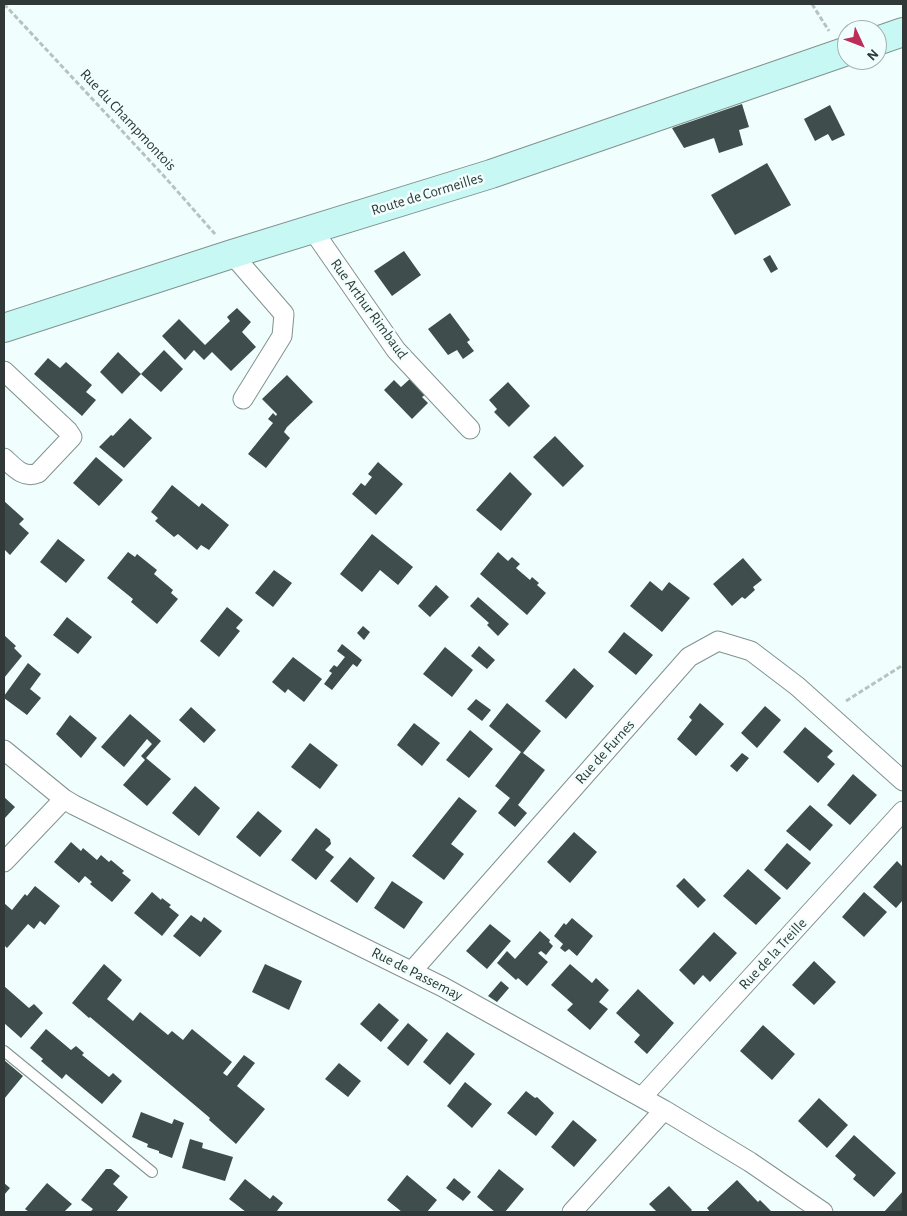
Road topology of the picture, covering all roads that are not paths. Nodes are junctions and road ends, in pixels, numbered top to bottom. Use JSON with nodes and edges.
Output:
{"nodes":[{"id":1,"x":903,"y":32,"type":"edge"},
{"id":2,"x":887,"y":38,"type":"edge"},
{"id":3,"x":837,"y":54,"type":"edge"},
{"id":4,"x":312,"y":229,"type":"junction"},
{"id":5,"x":232,"y":254,"type":"junction"},
{"id":6,"x":4,"y":328,"type":"edge"},
{"id":7,"x":4,"y":371,"type":"edge"},
{"id":8,"x":243,"y":399,"type":"dead end"},
{"id":9,"x":470,"y":429,"type":"dead end"},
{"id":10,"x":4,"y":458,"type":"edge"},
{"id":11,"x":4,"y":750,"type":"edge"},
{"id":12,"x":903,"y":782,"type":"edge"},
{"id":13,"x":64,"y":799,"type":"junction"},
{"id":14,"x":903,"y":811,"type":"edge"},
{"id":15,"x":4,"y":862,"type":"edge"},
{"id":16,"x":412,"y":971,"type":"junction"},
{"id":17,"x":4,"y":1051,"type":"edge"},
{"id":18,"x":642,"y":1097,"type":"junction"},
{"id":19,"x":664,"y":1110,"type":"junction"},
{"id":20,"x":152,"y":1172,"type":"dead end"},
{"id":21,"x":819,"y":1211,"type":"edge"},
{"id":22,"x":572,"y":1212,"type":"edge"}],
"edges":[{"from":1,"to":2,"type":"main road"},
{"from":3,"to":4,"type":"main road","name":"Route de Cormeilles"},
{"from":4,"to":5,"type":"main road","name":"Route de Cormeilles"},
{"from":4,"to":9,"type":"street","name":"Rue Arthur Rimbaud"},
{"from":5,"to":6,"type":"main road","name":"Route de Cormeilles"},
{"from":5,"to":8,"type":"street"},
{"from":7,"to":10,"type":"street"},
{"from":11,"to":13,"type":"street","name":"Rue de Passemay"},
{"from":12,"to":16,"type":"street","name":"Rue de Furnes"},
{"from":13,"to":15,"type":"street"},
{"from":13,"to":16,"type":"street","name":"Rue de Passemay"},
{"from":14,"to":18,"type":"street","name":"Rue de la Treille"},
{"from":16,"to":18,"type":"street","name":"Rue de Passemay"},
{"from":17,"to":20,"type":"lane"},
{"from":18,"to":19,"type":"street","name":"Rue de Passemay"},
{"from":19,"to":21,"type":"street","name":"Rue de Passemay"},
{"from":19,"to":22,"type":"street"}]}
